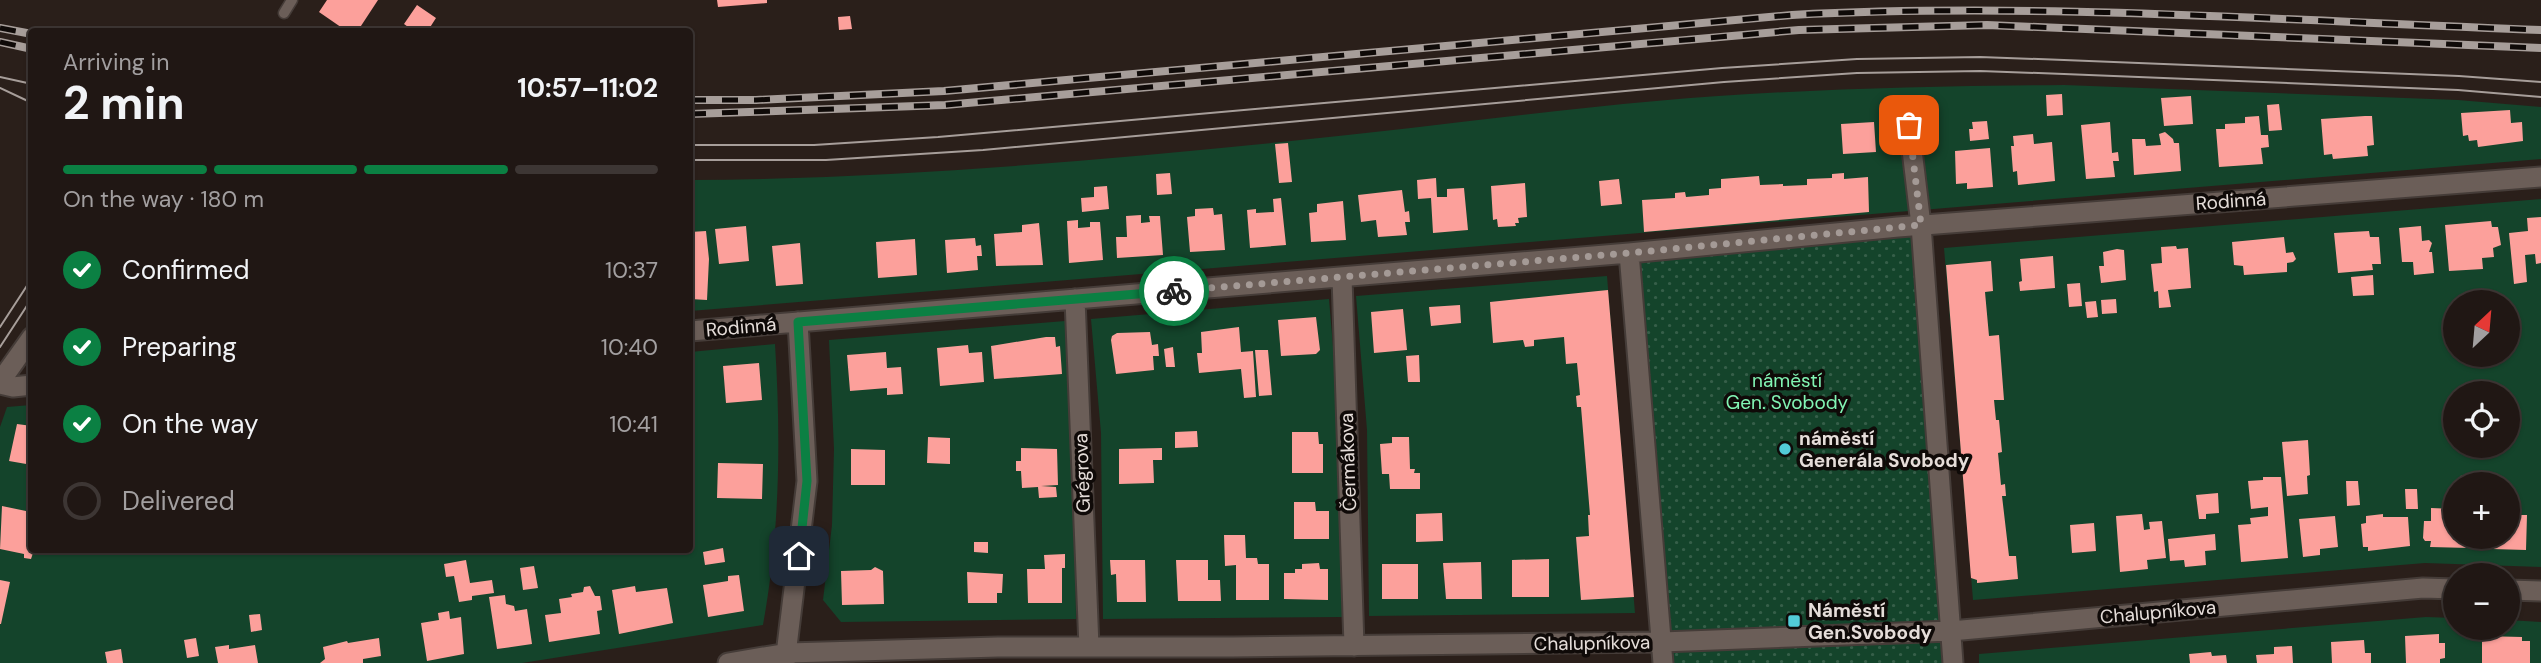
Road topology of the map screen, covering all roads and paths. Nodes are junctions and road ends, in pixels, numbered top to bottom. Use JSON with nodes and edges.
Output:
{"nodes":[{"id":1,"x":292,"y":0,"type":"edge"},
{"id":2,"x":284,"y":13,"type":"dead end"},
{"id":3,"x":1909,"y":125,"type":"dead end"},
{"id":4,"x":2541,"y":177,"type":"edge"},
{"id":5,"x":1921,"y":225,"type":"junction"},
{"id":6,"x":1629,"y":253,"type":"junction"},
{"id":7,"x":1342,"y":277,"type":"junction"},
{"id":8,"x":1075,"y":299,"type":"junction"},
{"id":9,"x":798,"y":322,"type":"junction"},
{"id":10,"x":693,"y":331,"type":"edge"},
{"id":11,"x":28,"y":343,"type":"edge"},
{"id":12,"x":0,"y":383,"type":"edge"},
{"id":13,"x":28,"y":385,"type":"edge"},
{"id":14,"x":2443,"y":589,"type":"edge"},
{"id":15,"x":2520,"y":590,"type":"edge"},
{"id":16,"x":2541,"y":591,"type":"edge"},
{"id":17,"x":1951,"y":631,"type":"junction"},
{"id":18,"x":1662,"y":642,"type":"junction"},
{"id":19,"x":1354,"y":646,"type":"junction"},
{"id":20,"x":1089,"y":647,"type":"junction"},
{"id":21,"x":998,"y":655,"type":"edge"},
{"id":22,"x":1233,"y":655,"type":"edge"},
{"id":23,"x":786,"y":658,"type":"edge"},
{"id":24,"x":728,"y":663,"type":"edge"},
{"id":25,"x":1663,"y":663,"type":"edge"},
{"id":26,"x":1954,"y":663,"type":"edge"}],
"edges":[{"from":1,"to":2,"type":"lane"},
{"from":3,"to":5,"type":"street"},
{"from":4,"to":5,"type":"street","name":"Rodinná"},
{"from":5,"to":6,"type":"street"},
{"from":5,"to":17,"type":"street"},
{"from":6,"to":7,"type":"street","name":"Rodinná"},
{"from":6,"to":18,"type":"street"},
{"from":7,"to":8,"type":"street","name":"Rodinná"},
{"from":7,"to":19,"type":"street","name":"Čermákova"},
{"from":8,"to":9,"type":"street","name":"Rodinná"},
{"from":8,"to":20,"type":"street","name":"Grégrova"},
{"from":9,"to":10,"type":"street","name":"Rodinná"},
{"from":9,"to":23,"type":"street"},
{"from":11,"to":12,"type":"street"},
{"from":12,"to":13,"type":"street"},
{"from":14,"to":17,"type":"street","name":"Chalupníkova"},
{"from":15,"to":16,"type":"street"},
{"from":17,"to":18,"type":"street","name":"Chalupníkova"},
{"from":17,"to":26,"type":"street"},
{"from":18,"to":19,"type":"street","name":"Chalupníkova"},
{"from":18,"to":25,"type":"street"},
{"from":19,"to":22,"type":"street","name":"Chalupníkova"},
{"from":20,"to":21,"type":"street","name":"Chalupníkova"},
{"from":20,"to":22,"type":"street","name":"Chalupníkova"},
{"from":21,"to":23,"type":"street","name":"Chalupníkova"},
{"from":23,"to":24,"type":"street","name":"Chalupníkova"}]}
